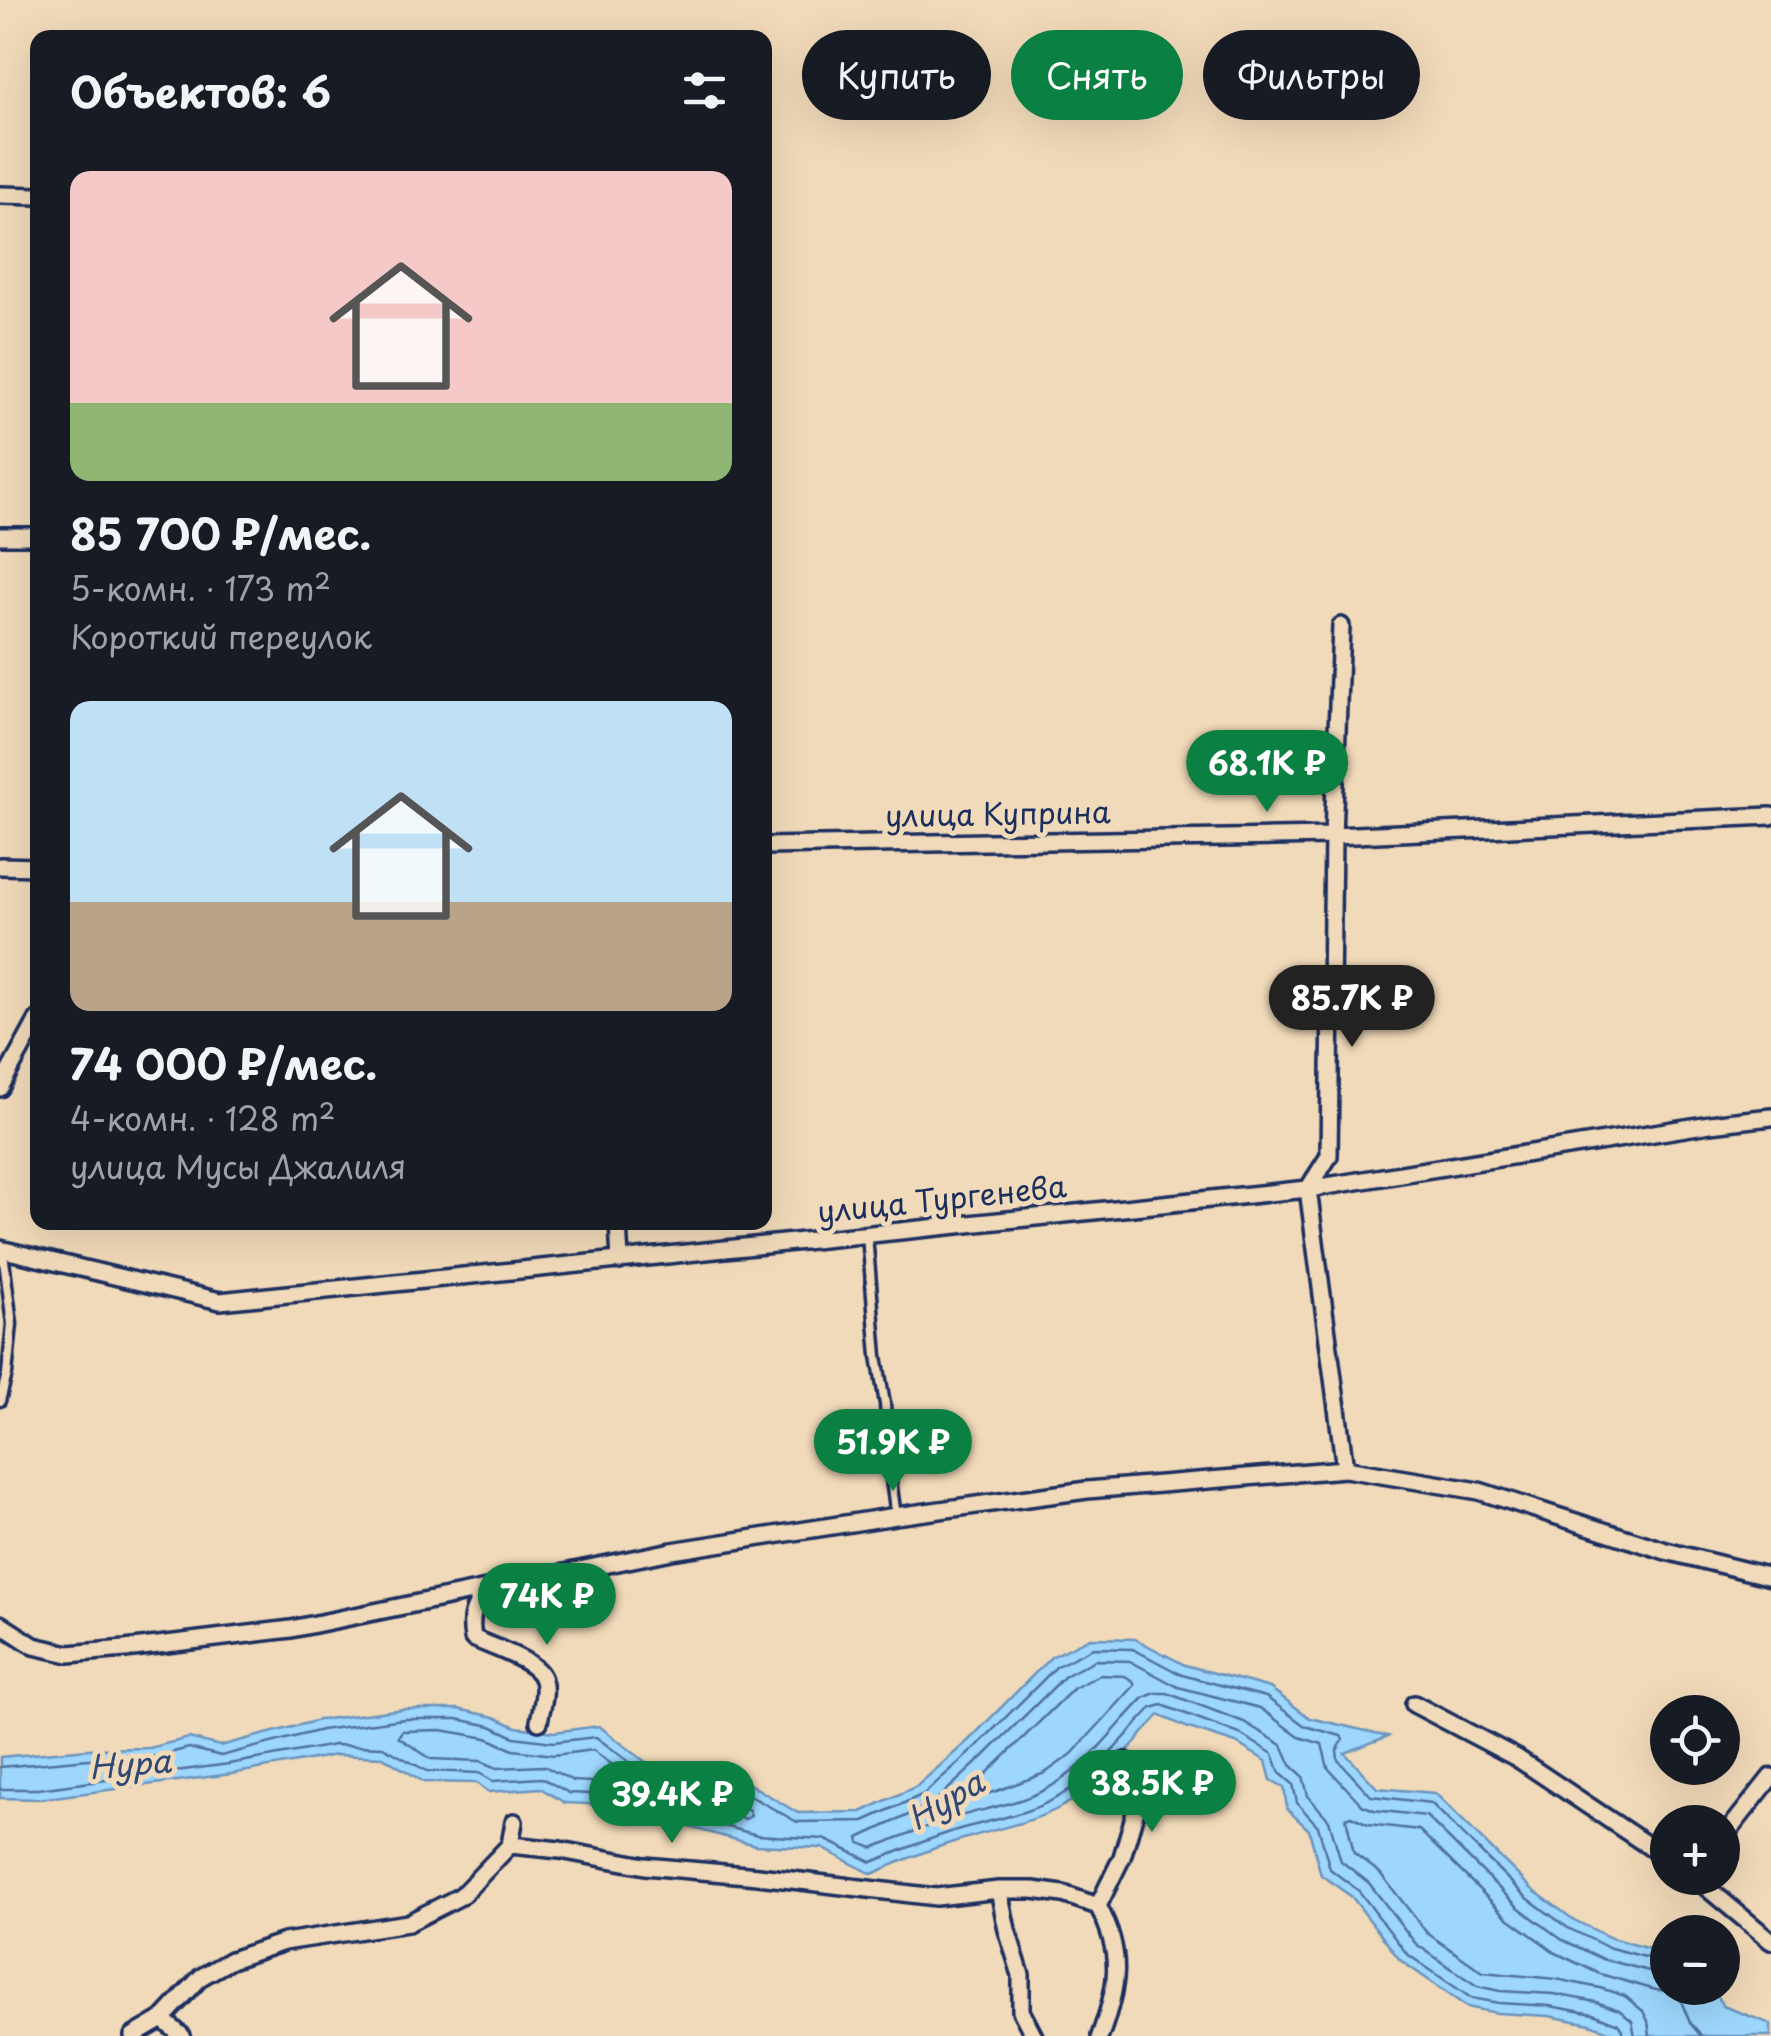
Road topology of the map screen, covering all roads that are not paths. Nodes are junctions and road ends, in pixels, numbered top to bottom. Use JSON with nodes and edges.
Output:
{"nodes":[{"id":1,"x":0,"y":195,"type":"edge"},
{"id":2,"x":30,"y":196,"type":"edge"},
{"id":3,"x":0,"y":536,"type":"edge"},
{"id":4,"x":30,"y":536,"type":"edge"},
{"id":5,"x":1341,"y":626,"type":"dead end"},
{"id":6,"x":1771,"y":816,"type":"edge"},
{"id":7,"x":1333,"y":836,"type":"junction"},
{"id":8,"x":772,"y":846,"type":"edge"},
{"id":9,"x":0,"y":866,"type":"edge"},
{"id":10,"x":30,"y":867,"type":"edge"},
{"id":11,"x":30,"y":1034,"type":"edge"},
{"id":12,"x":0,"y":1088,"type":"edge"},
{"id":13,"x":1771,"y":1117,"type":"edge"},
{"id":14,"x":1308,"y":1189,"type":"junction"},
{"id":15,"x":618,"y":1230,"type":"edge"},
{"id":16,"x":867,"y":1235,"type":"junction"},
{"id":17,"x":2,"y":1250,"type":"edge"},
{"id":18,"x":620,"y":1261,"type":"junction"},
{"id":19,"x":0,"y":1401,"type":"edge"},
{"id":20,"x":1345,"y":1469,"type":"junction"},
{"id":21,"x":896,"y":1516,"type":"junction"},
{"id":22,"x":1771,"y":1577,"type":"edge"},
{"id":23,"x":486,"y":1589,"type":"junction"},
{"id":24,"x":0,"y":1624,"type":"edge"},
{"id":25,"x":1414,"y":1704,"type":"dead end"},
{"id":26,"x":539,"y":1722,"type":"dead end"},
{"id":27,"x":1126,"y":1762,"type":"dead end"},
{"id":28,"x":1771,"y":1778,"type":"edge"},
{"id":29,"x":1740,"y":1817,"type":"edge"},
{"id":30,"x":514,"y":1822,"type":"dead end"},
{"id":31,"x":510,"y":1845,"type":"junction"},
{"id":32,"x":1650,"y":1847,"type":"edge"},
{"id":33,"x":999,"y":1890,"type":"junction"},
{"id":34,"x":1716,"y":1895,"type":"edge"},
{"id":35,"x":1098,"y":1906,"type":"junction"},
{"id":36,"x":1771,"y":1941,"type":"edge"},
{"id":37,"x":162,"y":2019,"type":"junction"},
{"id":38,"x":1102,"y":2035,"type":"edge"},
{"id":39,"x":133,"y":2036,"type":"edge"},
{"id":40,"x":182,"y":2036,"type":"edge"},
{"id":41,"x":1034,"y":2036,"type":"edge"}],
"edges":[{"from":1,"to":2,"type":"street"},
{"from":3,"to":4,"type":"street"},
{"from":5,"to":7,"type":"street"},
{"from":6,"to":7,"type":"street","name":"улица Куприна"},
{"from":7,"to":8,"type":"street","name":"улица Куприна"},
{"from":7,"to":14,"type":"street"},
{"from":9,"to":10,"type":"street"},
{"from":11,"to":12,"type":"street"},
{"from":13,"to":14,"type":"street","name":"улица Тургенева"},
{"from":14,"to":16,"type":"street","name":"улица Тургенева"},
{"from":14,"to":20,"type":"street"},
{"from":15,"to":18,"type":"street"},
{"from":16,"to":18,"type":"street","name":"улица Тургенева"},
{"from":16,"to":21,"type":"lane"},
{"from":17,"to":18,"type":"street","name":"улица Тургенева"},
{"from":17,"to":19,"type":"lane"},
{"from":20,"to":21,"type":"street"},
{"from":20,"to":22,"type":"street"},
{"from":21,"to":23,"type":"street"},
{"from":23,"to":24,"type":"street"},
{"from":23,"to":26,"type":"street"},
{"from":25,"to":32,"type":"street"},
{"from":27,"to":35,"type":"street"},
{"from":28,"to":29,"type":"street"},
{"from":30,"to":31,"type":"street"},
{"from":31,"to":33,"type":"street"},
{"from":31,"to":37,"type":"street"},
{"from":33,"to":35,"type":"street"},
{"from":33,"to":41,"type":"street"},
{"from":34,"to":36,"type":"street"},
{"from":35,"to":38,"type":"street"},
{"from":37,"to":39,"type":"street"},
{"from":37,"to":40,"type":"street"}]}
